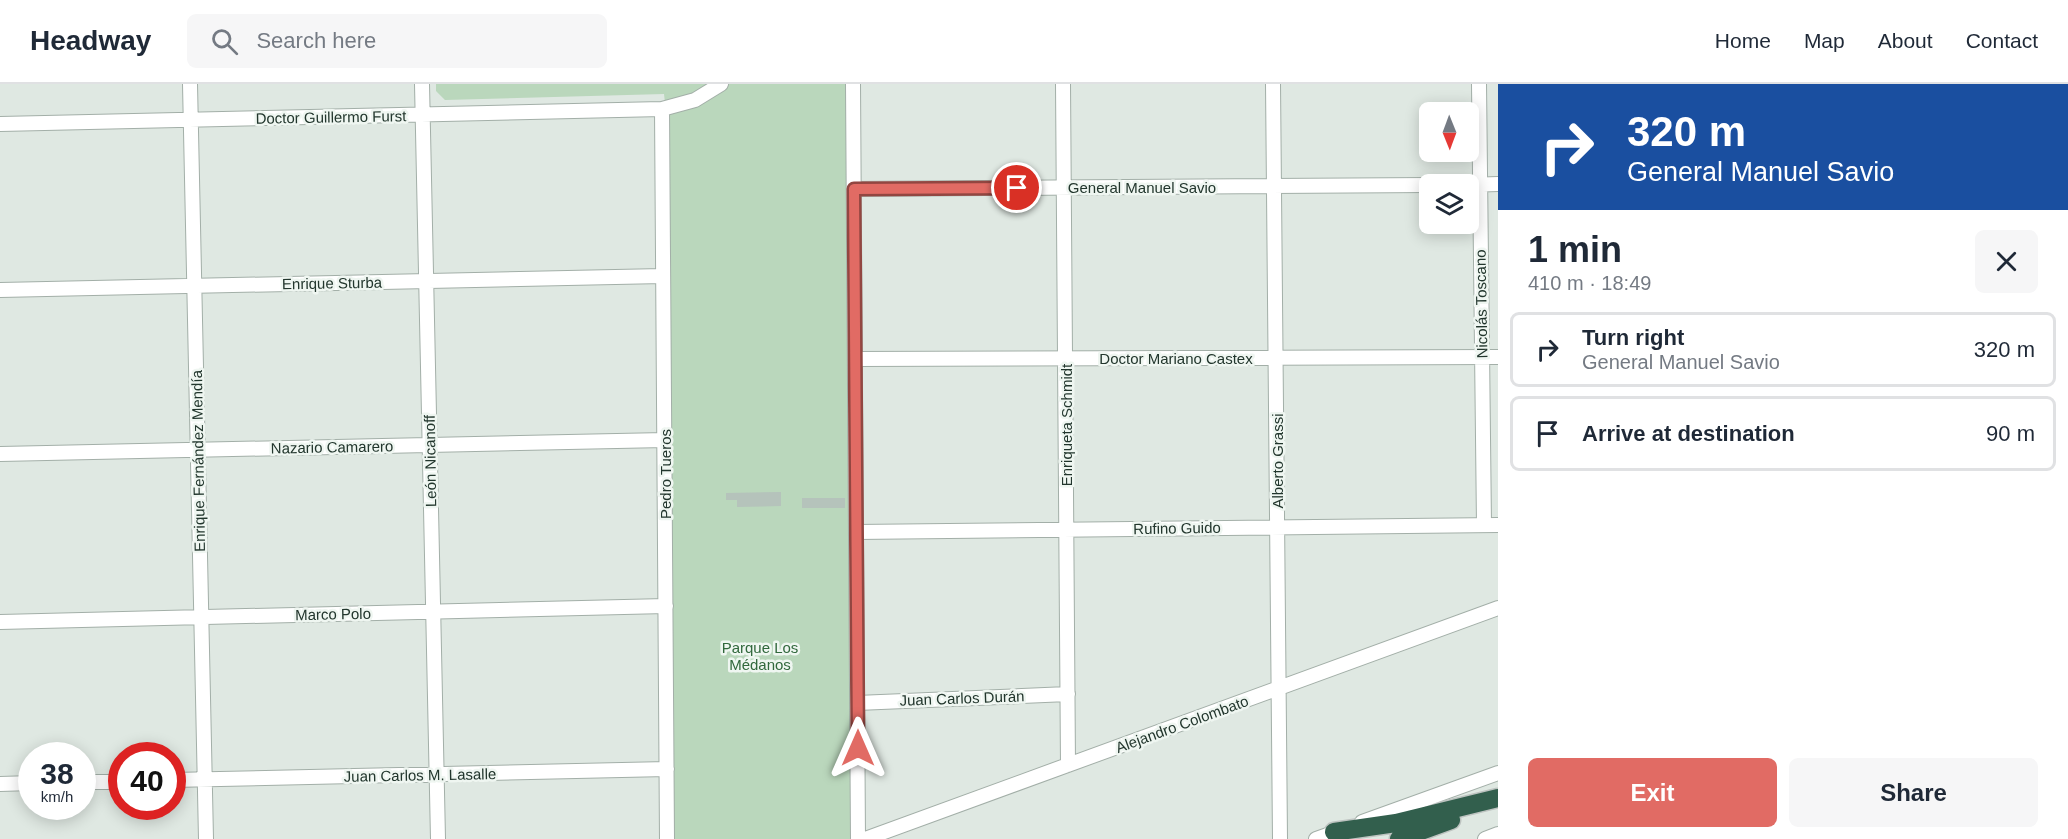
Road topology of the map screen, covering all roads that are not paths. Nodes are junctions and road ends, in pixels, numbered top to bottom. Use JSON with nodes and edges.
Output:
{"nodes":[{"id":1,"x":190,"y":84,"type":"edge"},
{"id":2,"x":422,"y":84,"type":"edge"},
{"id":3,"x":722,"y":84,"type":"edge"},
{"id":4,"x":853,"y":84,"type":"edge"},
{"id":5,"x":1063,"y":84,"type":"edge"},
{"id":6,"x":1273,"y":84,"type":"edge"},
{"id":7,"x":1479,"y":84,"type":"edge"},
{"id":8,"x":662,"y":109,"type":"junction"},
{"id":9,"x":423,"y":115,"type":"junction"},
{"id":10,"x":191,"y":120,"type":"junction"},
{"id":11,"x":0,"y":124,"type":"edge"},
{"id":12,"x":1475,"y":174,"type":"edge"},
{"id":13,"x":1498,"y":184,"type":"edge"},
{"id":14,"x":1419,"y":185,"type":"edge"},
{"id":15,"x":1479,"y":185,"type":"edge"},
{"id":16,"x":1274,"y":186,"type":"junction"},
{"id":17,"x":1064,"y":188,"type":"junction"},
{"id":18,"x":854,"y":189,"type":"junction"},
{"id":19,"x":1476,"y":234,"type":"edge"},
{"id":20,"x":663,"y":276,"type":"junction"},
{"id":21,"x":427,"y":281,"type":"junction"},
{"id":22,"x":194,"y":286,"type":"junction"},
{"id":23,"x":0,"y":290,"type":"edge"},
{"id":24,"x":1482,"y":357,"type":"junction"},
{"id":25,"x":1498,"y":357,"type":"edge"},
{"id":26,"x":1065,"y":358,"type":"junction"},
{"id":27,"x":1276,"y":358,"type":"junction"},
{"id":28,"x":855,"y":359,"type":"junction"},
{"id":29,"x":664,"y":441,"type":"junction"},
{"id":30,"x":430,"y":445,"type":"junction"},
{"id":31,"x":198,"y":450,"type":"junction"},
{"id":32,"x":0,"y":454,"type":"edge"},
{"id":33,"x":1484,"y":525,"type":"junction"},
{"id":34,"x":1498,"y":525,"type":"edge"},
{"id":35,"x":1277,"y":527,"type":"junction"},
{"id":36,"x":1066,"y":530,"type":"junction"},
{"id":37,"x":856,"y":532,"type":"junction"},
{"id":38,"x":666,"y":606,"type":"junction"},
{"id":39,"x":1498,"y":608,"type":"edge"},
{"id":40,"x":434,"y":612,"type":"junction"},
{"id":41,"x":202,"y":617,"type":"junction"},
{"id":42,"x":0,"y":622,"type":"edge"},
{"id":43,"x":1278,"y":688,"type":"junction"},
{"id":44,"x":1068,"y":694,"type":"junction"},
{"id":45,"x":857,"y":702,"type":"junction"},
{"id":46,"x":1068,"y":765,"type":"junction"},
{"id":47,"x":667,"y":769,"type":"junction"},
{"id":48,"x":1498,"y":773,"type":"edge"},
{"id":49,"x":437,"y":775,"type":"junction"},
{"id":50,"x":186,"y":780,"type":"edge"},
{"id":51,"x":205,"y":780,"type":"junction"},
{"id":52,"x":18,"y":783,"type":"edge"},
{"id":53,"x":0,"y":784,"type":"edge"},
{"id":54,"x":1498,"y":798,"type":"edge"},
{"id":55,"x":1498,"y":803,"type":"edge"},
{"id":56,"x":1334,"y":832,"type":"junction"},
{"id":57,"x":1498,"y":834,"type":"edge"},
{"id":58,"x":206,"y":839,"type":"edge"},
{"id":59,"x":438,"y":839,"type":"edge"},
{"id":60,"x":667,"y":839,"type":"edge"},
{"id":61,"x":858,"y":839,"type":"edge"},
{"id":62,"x":865,"y":839,"type":"edge"},
{"id":63,"x":1280,"y":839,"type":"edge"},
{"id":64,"x":1316,"y":839,"type":"edge"},
{"id":65,"x":1399,"y":839,"type":"edge"},
{"id":66,"x":1485,"y":839,"type":"edge"}],
"edges":[{"from":1,"to":10,"type":"street","name":"Enrique Fernández Mendía"},
{"from":2,"to":9,"type":"street","name":"León Nicanoff"},
{"from":3,"to":8,"type":"street","name":"Doctor Guillermo Furst"},
{"from":4,"to":18,"type":"street"},
{"from":5,"to":17,"type":"street","name":"Enriqueta Schmidt"},
{"from":6,"to":16,"type":"street","name":"Alberto Grassi"},
{"from":7,"to":12,"type":"street","name":"Nicolás Toscano"},
{"from":8,"to":9,"type":"street","name":"Doctor Guillermo Furst"},
{"from":8,"to":20,"type":"street","name":"Pedro Tueros"},
{"from":9,"to":10,"type":"street","name":"Doctor Guillermo Furst"},
{"from":9,"to":21,"type":"street","name":"León Nicanoff"},
{"from":10,"to":11,"type":"street","name":"Doctor Guillermo Furst"},
{"from":10,"to":22,"type":"street","name":"Enrique Fernández Mendía"},
{"from":13,"to":15,"type":"street"},
{"from":14,"to":16,"type":"street","name":"General Manuel Savio"},
{"from":16,"to":17,"type":"street","name":"General Manuel Savio"},
{"from":16,"to":27,"type":"street","name":"Alberto Grassi"},
{"from":17,"to":18,"type":"street","name":"General Manuel Savio"},
{"from":17,"to":26,"type":"street","name":"Enriqueta Schmidt"},
{"from":18,"to":28,"type":"street"},
{"from":19,"to":24,"type":"street","name":"Nicolás Toscano"},
{"from":20,"to":21,"type":"street","name":"Enrique Sturba"},
{"from":20,"to":29,"type":"street","name":"Pedro Tueros"},
{"from":21,"to":22,"type":"street","name":"Enrique Sturba"},
{"from":21,"to":30,"type":"street","name":"León Nicanoff"},
{"from":22,"to":23,"type":"street","name":"Enrique Sturba"},
{"from":22,"to":31,"type":"street","name":"Enrique Fernández Mendía"},
{"from":24,"to":25,"type":"street","name":"Doctor Mariano Castex"},
{"from":24,"to":27,"type":"street","name":"Doctor Mariano Castex"},
{"from":24,"to":33,"type":"street","name":"Nicolás Toscano"},
{"from":26,"to":27,"type":"street","name":"Doctor Mariano Castex"},
{"from":26,"to":28,"type":"street","name":"Doctor Mariano Castex"},
{"from":26,"to":36,"type":"street","name":"Enriqueta Schmidt"},
{"from":27,"to":35,"type":"street","name":"Alberto Grassi"},
{"from":28,"to":37,"type":"street"},
{"from":29,"to":30,"type":"street","name":"Nazario Camarero"},
{"from":29,"to":38,"type":"street","name":"Pedro Tueros"},
{"from":30,"to":31,"type":"street","name":"Nazario Camarero"},
{"from":30,"to":40,"type":"street","name":"León Nicanoff"},
{"from":31,"to":32,"type":"street","name":"Nazario Camarero"},
{"from":31,"to":41,"type":"street","name":"Enrique Fernández Mendía"},
{"from":33,"to":34,"type":"street","name":"Rufino Guido"},
{"from":33,"to":35,"type":"street","name":"Rufino Guido"},
{"from":35,"to":36,"type":"street","name":"Rufino Guido"},
{"from":35,"to":43,"type":"street","name":"Alberto Grassi"},
{"from":36,"to":37,"type":"street","name":"Rufino Guido"},
{"from":36,"to":44,"type":"street","name":"Enriqueta Schmidt"},
{"from":37,"to":45,"type":"street"},
{"from":38,"to":40,"type":"street","name":"Marco Polo"},
{"from":38,"to":47,"type":"street","name":"Pedro Tueros"},
{"from":39,"to":43,"type":"street","name":"Alejandro Colombato"},
{"from":40,"to":41,"type":"street","name":"Marco Polo"},
{"from":40,"to":49,"type":"street","name":"León Nicanoff"},
{"from":41,"to":42,"type":"street","name":"Marco Polo"},
{"from":41,"to":51,"type":"street","name":"Enrique Fernández Mendía"},
{"from":43,"to":46,"type":"street","name":"Alejandro Colombato"},
{"from":43,"to":63,"type":"street","name":"Alberto Grassi"},
{"from":44,"to":45,"type":"street","name":"Juan Carlos Durán"},
{"from":44,"to":46,"type":"street","name":"Enriqueta Schmidt"},
{"from":45,"to":61,"type":"street"},
{"from":46,"to":62,"type":"street","name":"Alejandro Colombato"},
{"from":47,"to":49,"type":"street","name":"Juan Carlos M. Lasalle"},
{"from":47,"to":60,"type":"street","name":"Pedro Tueros"},
{"from":48,"to":56,"type":"street"},
{"from":49,"to":51,"type":"street","name":"Juan Carlos M. Lasalle"},
{"from":49,"to":59,"type":"street","name":"León Nicanoff"},
{"from":50,"to":51,"type":"street","name":"Juan Carlos M. Lasalle"},
{"from":51,"to":58,"type":"street","name":"Enrique Fernández Mendía"},
{"from":52,"to":53,"type":"street"},
{"from":54,"to":56,"type":"highway"},
{"from":55,"to":65,"type":"highway"},
{"from":56,"to":64,"type":"street"},
{"from":57,"to":66,"type":"street"}]}
